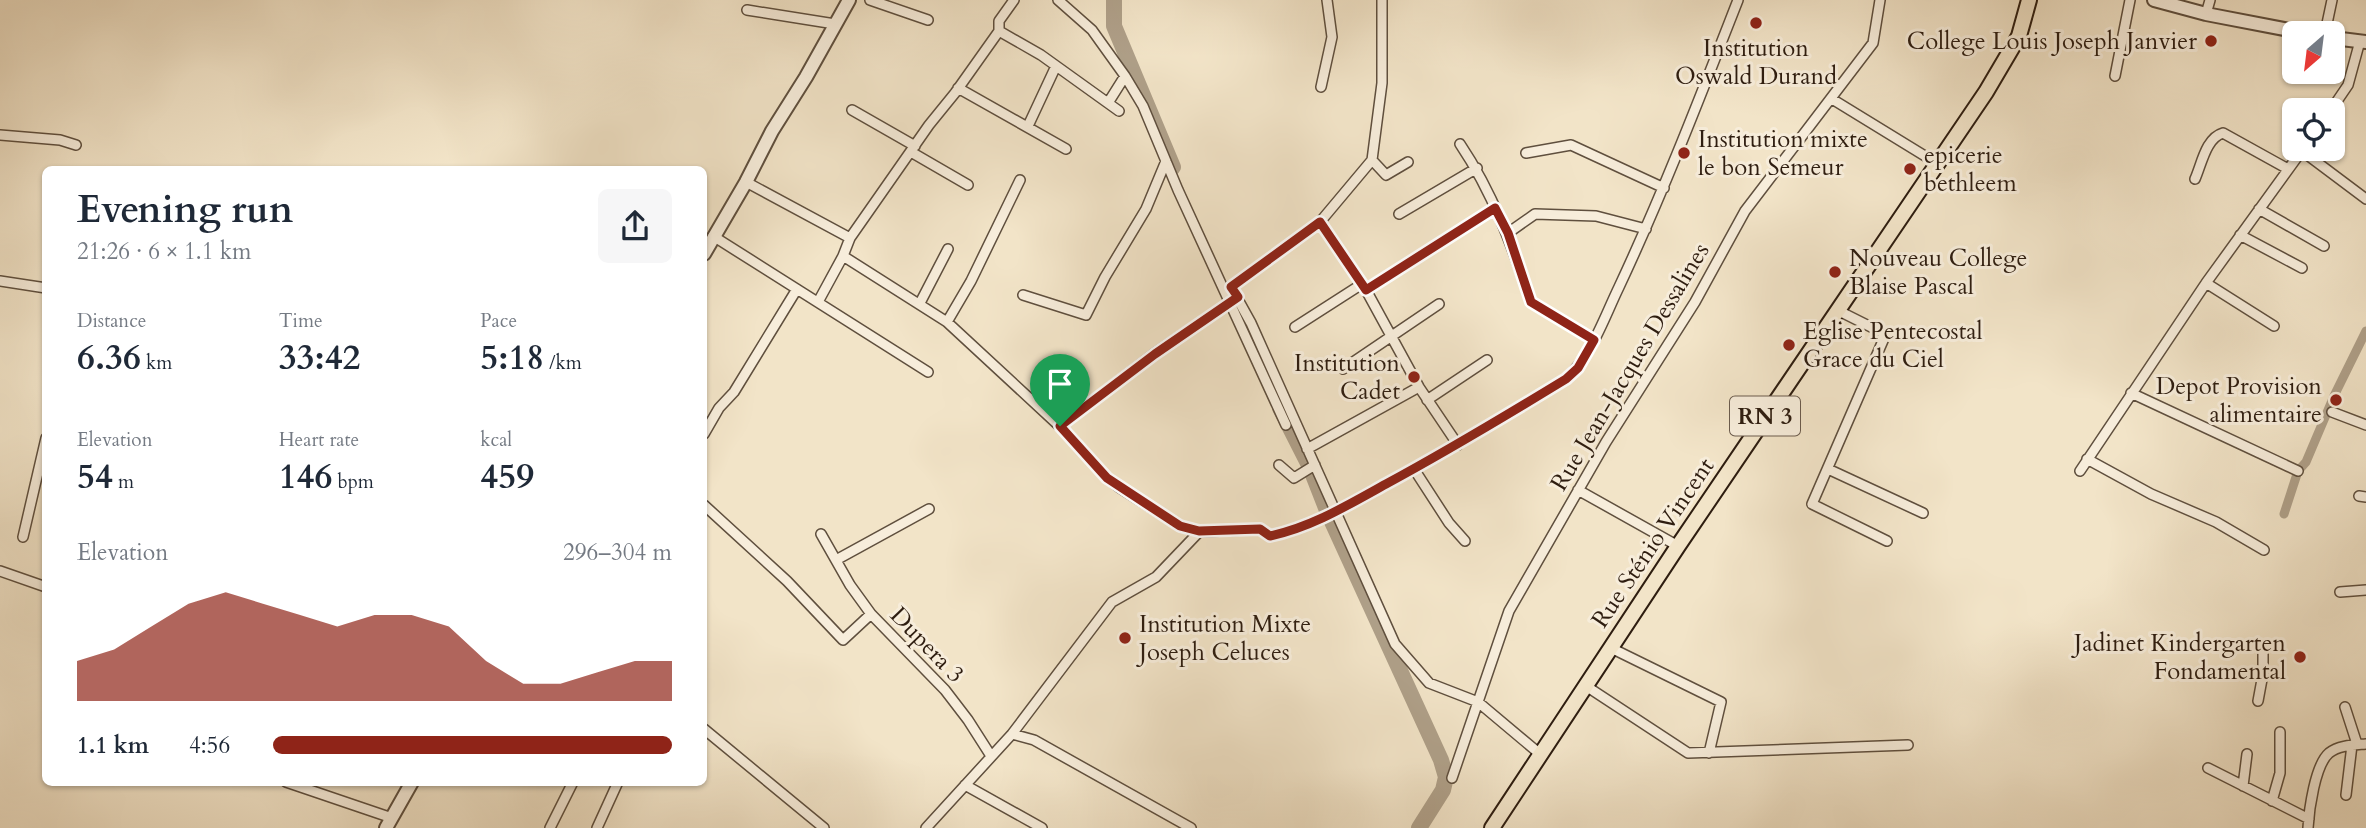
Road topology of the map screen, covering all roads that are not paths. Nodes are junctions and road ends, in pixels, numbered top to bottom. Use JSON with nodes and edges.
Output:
{"nodes":[{"id":1,"x":849,"y":0,"type":"edge"},
{"id":2,"x":870,"y":0,"type":"edge"},
{"id":3,"x":1014,"y":0,"type":"edge"},
{"id":4,"x":1058,"y":0,"type":"edge"},
{"id":5,"x":1327,"y":0,"type":"edge"},
{"id":6,"x":1382,"y":0,"type":"edge"},
{"id":7,"x":1738,"y":0,"type":"edge"},
{"id":8,"x":1880,"y":0,"type":"edge"},
{"id":9,"x":2029,"y":0,"type":"edge"},
{"id":10,"x":2130,"y":0,"type":"edge"},
{"id":11,"x":2154,"y":0,"type":"edge"},
{"id":12,"x":2210,"y":0,"type":"edge"},
{"id":13,"x":2332,"y":0,"type":"edge"},
{"id":14,"x":747,"y":10,"type":"dead end"},
{"id":15,"x":2206,"y":14,"type":"junction"},
{"id":16,"x":928,"y":20,"type":"dead end"},
{"id":17,"x":2328,"y":21,"type":"edge"},
{"id":18,"x":835,"y":24,"type":"junction"},
{"id":19,"x":2282,"y":29,"type":"edge"},
{"id":20,"x":999,"y":31,"type":"junction"},
{"id":21,"x":2345,"y":39,"type":"edge"},
{"id":22,"x":2363,"y":41,"type":"edge"},
{"id":23,"x":1056,"y":66,"type":"junction"},
{"id":24,"x":1125,"y":76,"type":"junction"},
{"id":25,"x":2115,"y":76,"type":"dead end"},
{"id":26,"x":1321,"y":87,"type":"dead end"},
{"id":27,"x":958,"y":88,"type":"junction"},
{"id":28,"x":2339,"y":98,"type":"edge"},
{"id":29,"x":1832,"y":99,"type":"junction"},
{"id":30,"x":1108,"y":103,"type":"junction"},
{"id":31,"x":852,"y":110,"type":"dead end"},
{"id":32,"x":1119,"y":111,"type":"dead end"},
{"id":33,"x":1028,"y":125,"type":"junction"},
{"id":34,"x":0,"y":135,"type":"edge"},
{"id":35,"x":1460,"y":144,"type":"dead end"},
{"id":36,"x":76,"y":145,"type":"dead end"},
{"id":37,"x":913,"y":149,"type":"junction"},
{"id":38,"x":1066,"y":149,"type":"dead end"},
{"id":39,"x":1526,"y":153,"type":"dead end"},
{"id":40,"x":1166,"y":160,"type":"junction"},
{"id":41,"x":1372,"y":160,"type":"junction"},
{"id":42,"x":2294,"y":161,"type":"edge"},
{"id":43,"x":2317,"y":161,"type":"edge"},
{"id":44,"x":1408,"y":162,"type":"dead end"},
{"id":45,"x":1938,"y":164,"type":"junction"},
{"id":46,"x":1477,"y":168,"type":"junction"},
{"id":47,"x":2288,"y":169,"type":"junction"},
{"id":48,"x":2195,"y":179,"type":"dead end"},
{"id":49,"x":1020,"y":180,"type":"dead end"},
{"id":50,"x":746,"y":182,"type":"junction"},
{"id":51,"x":968,"y":185,"type":"dead end"},
{"id":52,"x":1664,"y":188,"type":"junction"},
{"id":53,"x":2366,"y":199,"type":"edge"},
{"id":54,"x":1495,"y":208,"type":"junction"},
{"id":55,"x":2259,"y":209,"type":"junction"},
{"id":56,"x":1399,"y":214,"type":"dead end"},
{"id":57,"x":1320,"y":222,"type":"junction"},
{"id":58,"x":1646,"y":229,"type":"junction"},
{"id":59,"x":1508,"y":233,"type":"junction"},
{"id":60,"x":2240,"y":235,"type":"junction"},
{"id":61,"x":713,"y":236,"type":"junction"},
{"id":62,"x":850,"y":238,"type":"junction"},
{"id":63,"x":2324,"y":246,"type":"dead end"},
{"id":64,"x":707,"y":248,"type":"edge"},
{"id":65,"x":948,"y":249,"type":"dead end"},
{"id":66,"x":843,"y":256,"type":"junction"},
{"id":67,"x":2302,"y":268,"type":"dead end"},
{"id":68,"x":0,"y":281,"type":"edge"},
{"id":69,"x":2206,"y":283,"type":"junction"},
{"id":70,"x":42,"y":287,"type":"edge"},
{"id":71,"x":1364,"y":287,"type":"junction"},
{"id":72,"x":797,"y":289,"type":"junction"},
{"id":73,"x":1023,"y":295,"type":"dead end"},
{"id":74,"x":1234,"y":299,"type":"junction"},
{"id":75,"x":818,"y":302,"type":"junction"},
{"id":76,"x":920,"y":303,"type":"junction"},
{"id":77,"x":1439,"y":304,"type":"dead end"},
{"id":78,"x":1837,"y":310,"type":"junction"},
{"id":79,"x":947,"y":322,"type":"junction"},
{"id":80,"x":1247,"y":324,"type":"junction"},
{"id":81,"x":2274,"y":326,"type":"dead end"},
{"id":82,"x":1295,"y":327,"type":"dead end"},
{"id":83,"x":1390,"y":337,"type":"junction"},
{"id":84,"x":1594,"y":340,"type":"junction"},
{"id":85,"x":1487,"y":360,"type":"dead end"},
{"id":86,"x":1343,"y":369,"type":"dead end"},
{"id":87,"x":928,"y":372,"type":"dead end"},
{"id":88,"x":1419,"y":387,"type":"junction"},
{"id":89,"x":2131,"y":393,"type":"junction"},
{"id":90,"x":1427,"y":400,"type":"junction"},
{"id":91,"x":2332,"y":412,"type":"dead end"},
{"id":92,"x":1286,"y":425,"type":"dead end"},
{"id":93,"x":2366,"y":425,"type":"edge"},
{"id":94,"x":1060,"y":426,"type":"junction"},
{"id":95,"x":707,"y":429,"type":"edge"},
{"id":96,"x":1458,"y":445,"type":"junction"},
{"id":97,"x":1307,"y":449,"type":"junction"},
{"id":98,"x":42,"y":455,"type":"edge"},
{"id":99,"x":2087,"y":459,"type":"junction"},
{"id":100,"x":1279,"y":465,"type":"dead end"},
{"id":101,"x":1312,"y":467,"type":"junction"},
{"id":102,"x":1414,"y":469,"type":"junction"},
{"id":103,"x":1828,"y":469,"type":"junction"},
{"id":104,"x":2080,"y":471,"type":"dead end"},
{"id":105,"x":2298,"y":471,"type":"dead end"},
{"id":106,"x":1578,"y":491,"type":"junction"},
{"id":107,"x":707,"y":508,"type":"edge"},
{"id":108,"x":929,"y":509,"type":"dead end"},
{"id":109,"x":1923,"y":513,"type":"dead end"},
{"id":110,"x":1331,"y":514,"type":"junction"},
{"id":111,"x":1199,"y":531,"type":"junction"},
{"id":112,"x":821,"y":534,"type":"dead end"},
{"id":113,"x":23,"y":537,"type":"dead end"},
{"id":114,"x":1465,"y":541,"type":"dead end"},
{"id":115,"x":1887,"y":541,"type":"dead end"},
{"id":116,"x":1678,"y":546,"type":"junction"},
{"id":117,"x":2264,"y":550,"type":"dead end"},
{"id":118,"x":836,"y":560,"type":"junction"},
{"id":119,"x":0,"y":570,"type":"edge"},
{"id":120,"x":42,"y":586,"type":"edge"},
{"id":121,"x":2366,"y":590,"type":"edge"},
{"id":122,"x":2340,"y":592,"type":"dead end"},
{"id":123,"x":871,"y":614,"type":"junction"},
{"id":124,"x":1611,"y":648,"type":"junction"},
{"id":125,"x":2263,"y":652,"type":"dead end"},
{"id":126,"x":1586,"y":686,"type":"junction"},
{"id":127,"x":2258,"y":701,"type":"dead end"},
{"id":128,"x":1478,"y":702,"type":"junction"},
{"id":129,"x":2345,"y":707,"type":"dead end"},
{"id":130,"x":707,"y":731,"type":"edge"},
{"id":131,"x":2280,"y":732,"type":"dead end"},
{"id":132,"x":1012,"y":734,"type":"junction"},
{"id":133,"x":2358,"y":744,"type":"edge"},
{"id":134,"x":1908,"y":745,"type":"dead end"},
{"id":135,"x":1709,"y":752,"type":"junction"},
{"id":136,"x":1540,"y":754,"type":"junction"},
{"id":137,"x":2247,"y":754,"type":"dead end"},
{"id":138,"x":991,"y":757,"type":"junction"},
{"id":139,"x":2208,"y":768,"type":"dead end"},
{"id":140,"x":1452,"y":778,"type":"dead end"},
{"id":141,"x":965,"y":785,"type":"junction"},
{"id":142,"x":296,"y":786,"type":"edge"},
{"id":143,"x":410,"y":786,"type":"edge"},
{"id":144,"x":571,"y":786,"type":"edge"},
{"id":145,"x":616,"y":786,"type":"edge"},
{"id":146,"x":2243,"y":786,"type":"junction"},
{"id":147,"x":2346,"y":795,"type":"dead end"},
{"id":148,"x":2272,"y":801,"type":"junction"},
{"id":149,"x":389,"y":823,"type":"edge"},
{"id":150,"x":2309,"y":823,"type":"edge"},
{"id":151,"x":550,"y":828,"type":"edge"},
{"id":152,"x":597,"y":828,"type":"edge"},
{"id":153,"x":824,"y":828,"type":"edge"},
{"id":154,"x":926,"y":828,"type":"edge"},
{"id":155,"x":1042,"y":828,"type":"edge"},
{"id":156,"x":1191,"y":828,"type":"edge"},
{"id":157,"x":1492,"y":828,"type":"edge"}],
"edges":[{"from":1,"to":18,"type":"street"},
{"from":2,"to":16,"type":"street"},
{"from":3,"to":20,"type":"street"},
{"from":4,"to":24,"type":"street"},
{"from":5,"to":26,"type":"street"},
{"from":6,"to":41,"type":"street"},
{"from":7,"to":52,"type":"street"},
{"from":8,"to":29,"type":"street","name":"Rue Jean-Jacques Dessalines"},
{"from":9,"to":45,"type":"main road","name":"Rue Sténio Vincent","number":"RN 3"},
{"from":10,"to":25,"type":"street"},
{"from":11,"to":15,"type":"street"},
{"from":12,"to":15,"type":"street"},
{"from":13,"to":17,"type":"street"},
{"from":14,"to":18,"type":"street"},
{"from":15,"to":19,"type":"street"},
{"from":18,"to":50,"type":"street"},
{"from":20,"to":23,"type":"street"},
{"from":20,"to":27,"type":"street"},
{"from":21,"to":22,"type":"street"},
{"from":22,"to":28,"type":"street"},
{"from":23,"to":30,"type":"street"},
{"from":23,"to":33,"type":"street"},
{"from":24,"to":30,"type":"street"},
{"from":24,"to":40,"type":"street"},
{"from":27,"to":33,"type":"street"},
{"from":27,"to":37,"type":"street"},
{"from":29,"to":45,"type":"street"},
{"from":29,"to":106,"type":"street","name":"Rue Jean-Jacques Dessalines"},
{"from":30,"to":32,"type":"street"},
{"from":31,"to":37,"type":"street"},
{"from":33,"to":38,"type":"street"},
{"from":34,"to":36,"type":"street"},
{"from":35,"to":46,"type":"street"},
{"from":37,"to":51,"type":"street"},
{"from":37,"to":62,"type":"street"},
{"from":39,"to":52,"type":"street"},
{"from":40,"to":73,"type":"street"},
{"from":40,"to":74,"type":"street"},
{"from":41,"to":44,"type":"street"},
{"from":41,"to":57,"type":"street"},
{"from":42,"to":47,"type":"street"},
{"from":43,"to":53,"type":"street"},
{"from":45,"to":78,"type":"main road","name":"Rue Sténio Vincent","number":"RN 3"},
{"from":46,"to":54,"type":"street"},
{"from":46,"to":56,"type":"street"},
{"from":47,"to":48,"type":"street"},
{"from":47,"to":55,"type":"street"},
{"from":49,"to":79,"type":"street"},
{"from":50,"to":61,"type":"street"},
{"from":50,"to":62,"type":"street"},
{"from":52,"to":58,"type":"street"},
{"from":54,"to":59,"type":"street"},
{"from":54,"to":71,"type":"street"},
{"from":55,"to":60,"type":"street"},
{"from":55,"to":63,"type":"street"},
{"from":57,"to":71,"type":"street"},
{"from":57,"to":74,"type":"street"},
{"from":58,"to":59,"type":"street"},
{"from":58,"to":84,"type":"street"},
{"from":59,"to":84,"type":"street"},
{"from":60,"to":67,"type":"street"},
{"from":60,"to":69,"type":"street"},
{"from":61,"to":64,"type":"street"},
{"from":61,"to":72,"type":"street"},
{"from":62,"to":66,"type":"street"},
{"from":65,"to":76,"type":"street"},
{"from":66,"to":75,"type":"street"},
{"from":66,"to":76,"type":"street"},
{"from":68,"to":70,"type":"street"},
{"from":69,"to":81,"type":"street"},
{"from":69,"to":89,"type":"street"},
{"from":71,"to":82,"type":"street"},
{"from":71,"to":83,"type":"street"},
{"from":72,"to":75,"type":"street"},
{"from":72,"to":95,"type":"street"},
{"from":74,"to":80,"type":"street"},
{"from":74,"to":94,"type":"street"},
{"from":75,"to":87,"type":"street"},
{"from":76,"to":79,"type":"street"},
{"from":77,"to":83,"type":"street"},
{"from":78,"to":103,"type":"street"},
{"from":78,"to":116,"type":"main road","name":"Rue Sténio Vincent","number":"RN 3"},
{"from":79,"to":94,"type":"street"},
{"from":80,"to":92,"type":"street"},
{"from":80,"to":97,"type":"street"},
{"from":83,"to":86,"type":"street"},
{"from":83,"to":88,"type":"street"},
{"from":84,"to":96,"type":"street"},
{"from":85,"to":90,"type":"street"},
{"from":88,"to":90,"type":"street"},
{"from":88,"to":97,"type":"street"},
{"from":89,"to":99,"type":"street"},
{"from":89,"to":105,"type":"street"},
{"from":90,"to":96,"type":"street"},
{"from":91,"to":93,"type":"street"},
{"from":94,"to":111,"type":"street"},
{"from":96,"to":102,"type":"street"},
{"from":97,"to":101,"type":"street"},
{"from":98,"to":113,"type":"street"},
{"from":99,"to":104,"type":"street"},
{"from":99,"to":117,"type":"street"},
{"from":100,"to":101,"type":"street"},
{"from":101,"to":110,"type":"street"},
{"from":102,"to":110,"type":"street"},
{"from":102,"to":114,"type":"street"},
{"from":103,"to":109,"type":"street"},
{"from":103,"to":115,"type":"street"},
{"from":106,"to":116,"type":"street"},
{"from":106,"to":128,"type":"street","name":"Rue Jean-Jacques Dessalines"},
{"from":107,"to":123,"type":"street","name":"Dupera 3"},
{"from":108,"to":118,"type":"street"},
{"from":110,"to":111,"type":"street"},
{"from":110,"to":128,"type":"street"},
{"from":111,"to":132,"type":"street"},
{"from":112,"to":118,"type":"street"},
{"from":116,"to":124,"type":"main road","name":"Rue Sténio Vincent","number":"RN 3"},
{"from":118,"to":123,"type":"street"},
{"from":119,"to":120,"type":"street"},
{"from":121,"to":122,"type":"street"},
{"from":123,"to":138,"type":"street","name":"Dupera 3"},
{"from":124,"to":126,"type":"main road","name":"Rue Sténio Vincent","number":"RN 3"},
{"from":124,"to":135,"type":"street"},
{"from":125,"to":127,"type":"street"},
{"from":126,"to":135,"type":"street"},
{"from":126,"to":136,"type":"main road","name":"Rue Sténio Vincent","number":"RN 3"},
{"from":128,"to":136,"type":"street"},
{"from":128,"to":140,"type":"street","name":"Rue Jean-Jacques Dessalines"},
{"from":129,"to":133,"type":"street"},
{"from":130,"to":153,"type":"street"},
{"from":131,"to":148,"type":"street"},
{"from":132,"to":138,"type":"street"},
{"from":132,"to":156,"type":"street"},
{"from":133,"to":147,"type":"street"},
{"from":133,"to":150,"type":"street"},
{"from":134,"to":135,"type":"street"},
{"from":136,"to":157,"type":"main road","name":"Rue Sténio Vincent","number":"RN 3"},
{"from":137,"to":146,"type":"street"},
{"from":138,"to":141,"type":"street"},
{"from":139,"to":146,"type":"street"},
{"from":141,"to":154,"type":"street"},
{"from":141,"to":155,"type":"street"},
{"from":142,"to":149,"type":"street"},
{"from":143,"to":149,"type":"street"},
{"from":144,"to":151,"type":"street"},
{"from":145,"to":152,"type":"street"},
{"from":146,"to":148,"type":"street"},
{"from":148,"to":150,"type":"street"}]}
